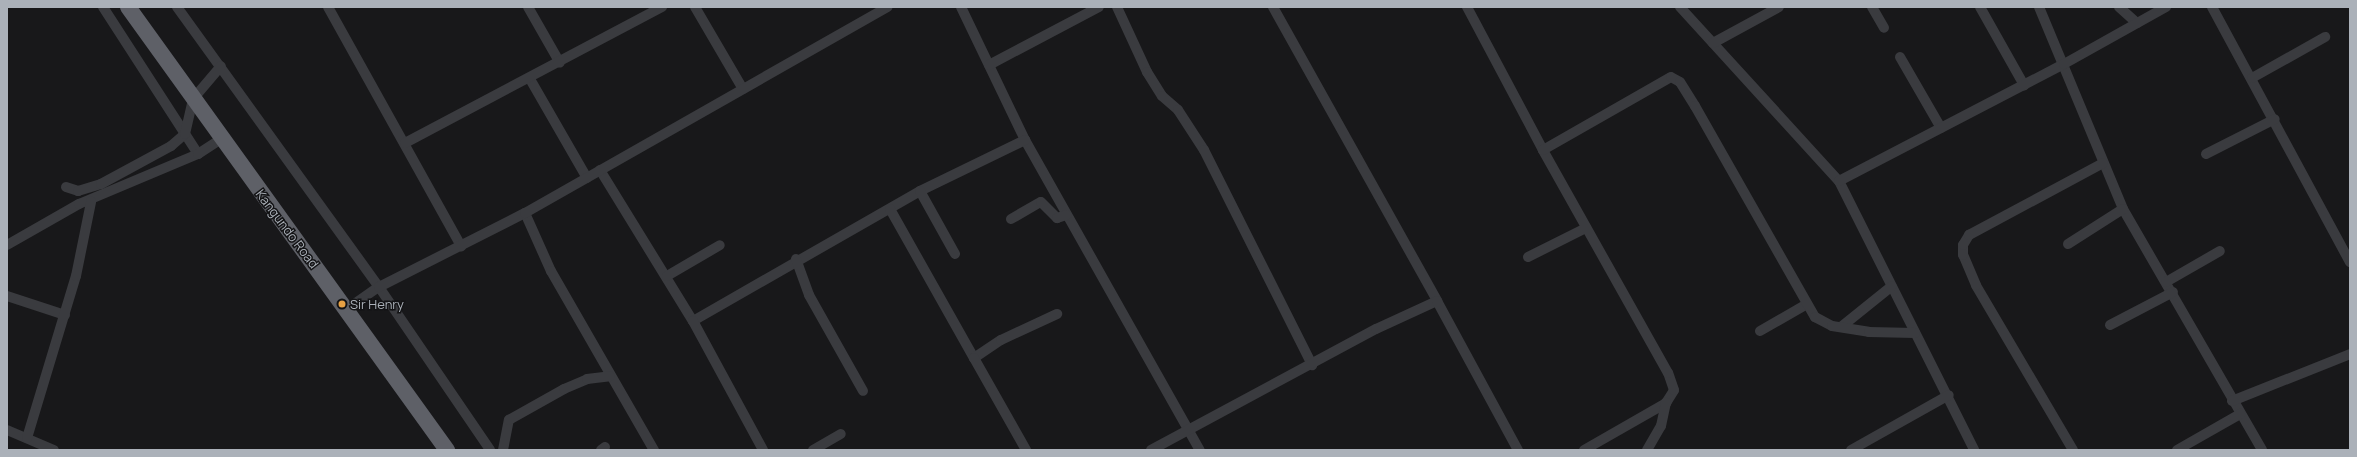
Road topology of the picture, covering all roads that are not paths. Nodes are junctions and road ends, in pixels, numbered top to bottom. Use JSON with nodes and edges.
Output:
{"nodes":[{"id":1,"x":103,"y":7,"type":"edge"},
{"id":2,"x":128,"y":7,"type":"edge"},
{"id":3,"x":177,"y":7,"type":"edge"},
{"id":4,"x":328,"y":7,"type":"edge"},
{"id":5,"x":528,"y":7,"type":"edge"},
{"id":6,"x":662,"y":7,"type":"edge"},
{"id":7,"x":695,"y":7,"type":"edge"},
{"id":8,"x":888,"y":7,"type":"edge"},
{"id":9,"x":961,"y":7,"type":"edge"},
{"id":10,"x":1099,"y":7,"type":"edge"},
{"id":11,"x":1117,"y":7,"type":"edge"},
{"id":12,"x":1273,"y":7,"type":"edge"},
{"id":13,"x":1467,"y":7,"type":"edge"},
{"id":14,"x":1680,"y":7,"type":"edge"},
{"id":15,"x":1779,"y":7,"type":"edge"},
{"id":16,"x":1872,"y":7,"type":"edge"},
{"id":17,"x":1980,"y":7,"type":"edge"},
{"id":18,"x":2039,"y":7,"type":"edge"},
{"id":19,"x":2119,"y":7,"type":"edge"},
{"id":20,"x":2166,"y":7,"type":"edge"},
{"id":21,"x":2212,"y":7,"type":"edge"},
{"id":22,"x":1766,"y":10,"type":"edge"},
{"id":23,"x":2138,"y":23,"type":"junction"},
{"id":24,"x":1884,"y":28,"type":"dead end"},
{"id":25,"x":2325,"y":37,"type":"dead end"},
{"id":26,"x":1713,"y":43,"type":"junction"},
{"id":27,"x":1900,"y":57,"type":"dead end"},
{"id":28,"x":560,"y":63,"type":"junction"},
{"id":29,"x":2064,"y":64,"type":"junction"},
{"id":30,"x":989,"y":65,"type":"junction"},
{"id":31,"x":221,"y":66,"type":"junction"},
{"id":32,"x":2252,"y":78,"type":"junction"},
{"id":33,"x":530,"y":79,"type":"junction"},
{"id":34,"x":2024,"y":85,"type":"junction"},
{"id":35,"x":743,"y":89,"type":"junction"},
{"id":36,"x":193,"y":99,"type":"junction"},
{"id":37,"x":2275,"y":119,"type":"junction"},
{"id":38,"x":1941,"y":128,"type":"junction"},
{"id":39,"x":185,"y":134,"type":"junction"},
{"id":40,"x":221,"y":139,"type":"junction"},
{"id":41,"x":1026,"y":140,"type":"junction"},
{"id":42,"x":405,"y":142,"type":"junction"},
{"id":43,"x":1543,"y":150,"type":"junction"},
{"id":44,"x":198,"y":154,"type":"junction"},
{"id":45,"x":2206,"y":154,"type":"dead end"},
{"id":46,"x":2103,"y":163,"type":"junction"},
{"id":47,"x":600,"y":170,"type":"junction"},
{"id":48,"x":587,"y":178,"type":"junction"},
{"id":49,"x":1839,"y":181,"type":"junction"},
{"id":50,"x":66,"y":187,"type":"dead end"},
{"id":51,"x":920,"y":191,"type":"junction"},
{"id":52,"x":90,"y":202,"type":"junction"},
{"id":53,"x":2123,"y":209,"type":"junction"},
{"id":54,"x":890,"y":210,"type":"junction"},
{"id":55,"x":525,"y":213,"type":"junction"},
{"id":56,"x":1067,"y":215,"type":"junction"},
{"id":57,"x":1011,"y":219,"type":"dead end"},
{"id":58,"x":1586,"y":228,"type":"junction"},
{"id":59,"x":2068,"y":244,"type":"dead end"},
{"id":60,"x":7,"y":245,"type":"edge"},
{"id":61,"x":720,"y":245,"type":"dead end"},
{"id":62,"x":461,"y":246,"type":"junction"},
{"id":63,"x":2220,"y":251,"type":"dead end"},
{"id":64,"x":955,"y":254,"type":"dead end"},
{"id":65,"x":1528,"y":257,"type":"dead end"},
{"id":66,"x":796,"y":260,"type":"junction"},
{"id":67,"x":2350,"y":262,"type":"edge"},
{"id":68,"x":667,"y":276,"type":"junction"},
{"id":69,"x":2166,"y":282,"type":"junction"},
{"id":70,"x":1892,"y":286,"type":"junction"},
{"id":71,"x":379,"y":287,"type":"junction"},
{"id":72,"x":2172,"y":292,"type":"junction"},
{"id":73,"x":7,"y":296,"type":"edge"},
{"id":74,"x":1437,"y":301,"type":"junction"},
{"id":75,"x":1806,"y":304,"type":"junction"},
{"id":76,"x":347,"y":309,"type":"junction"},
{"id":77,"x":1057,"y":314,"type":"dead end"},
{"id":78,"x":64,"y":315,"type":"junction"},
{"id":79,"x":693,"y":321,"type":"junction"},
{"id":80,"x":2110,"y":325,"type":"dead end"},
{"id":81,"x":1841,"y":327,"type":"junction"},
{"id":82,"x":1760,"y":331,"type":"dead end"},
{"id":83,"x":1915,"y":333,"type":"junction"},
{"id":84,"x":2350,"y":354,"type":"edge"},
{"id":85,"x":974,"y":358,"type":"junction"},
{"id":86,"x":1312,"y":365,"type":"junction"},
{"id":87,"x":610,"y":376,"type":"junction"},
{"id":88,"x":863,"y":391,"type":"dead end"},
{"id":89,"x":1949,"y":395,"type":"junction"},
{"id":90,"x":2232,"y":401,"type":"junction"},
{"id":91,"x":1666,"y":402,"type":"junction"},
{"id":92,"x":2240,"y":414,"type":"junction"},
{"id":93,"x":1188,"y":428,"type":"junction"},
{"id":94,"x":7,"y":430,"type":"edge"},
{"id":95,"x":841,"y":434,"type":"dead end"},
{"id":96,"x":27,"y":438,"type":"junction"},
{"id":97,"x":54,"y":450,"type":"edge"},
{"id":98,"x":447,"y":450,"type":"edge"},
{"id":99,"x":490,"y":450,"type":"edge"},
{"id":100,"x":503,"y":450,"type":"edge"},
{"id":101,"x":654,"y":450,"type":"edge"},
{"id":102,"x":764,"y":450,"type":"edge"},
{"id":103,"x":813,"y":450,"type":"edge"},
{"id":104,"x":1026,"y":450,"type":"edge"},
{"id":105,"x":1151,"y":450,"type":"edge"},
{"id":106,"x":1200,"y":450,"type":"edge"},
{"id":107,"x":1518,"y":450,"type":"edge"},
{"id":108,"x":1584,"y":450,"type":"edge"},
{"id":109,"x":1647,"y":450,"type":"edge"},
{"id":110,"x":1851,"y":450,"type":"edge"},
{"id":111,"x":1974,"y":450,"type":"edge"},
{"id":112,"x":2073,"y":450,"type":"edge"},
{"id":113,"x":2177,"y":450,"type":"edge"},
{"id":114,"x":2262,"y":450,"type":"edge"}],
"edges":[{"from":1,"to":39,"type":"street"},
{"from":2,"to":36,"type":"highway","name":"Kangundo Road"},
{"from":3,"to":31,"type":"street"},
{"from":4,"to":42,"type":"street"},
{"from":5,"to":28,"type":"street"},
{"from":6,"to":28,"type":"street"},
{"from":7,"to":35,"type":"street"},
{"from":8,"to":35,"type":"street"},
{"from":9,"to":30,"type":"street"},
{"from":10,"to":30,"type":"street"},
{"from":11,"to":86,"type":"street"},
{"from":12,"to":74,"type":"street"},
{"from":13,"to":43,"type":"street"},
{"from":14,"to":26,"type":"street"},
{"from":15,"to":22,"type":"street"},
{"from":16,"to":24,"type":"street"},
{"from":17,"to":34,"type":"street"},
{"from":18,"to":29,"type":"street"},
{"from":19,"to":23,"type":"street"},
{"from":20,"to":23,"type":"street"},
{"from":21,"to":32,"type":"street"},
{"from":22,"to":26,"type":"street"},
{"from":23,"to":29,"type":"street"},
{"from":25,"to":32,"type":"street"},
{"from":26,"to":49,"type":"street"},
{"from":27,"to":38,"type":"street"},
{"from":28,"to":33,"type":"street"},
{"from":29,"to":34,"type":"street"},
{"from":29,"to":46,"type":"street"},
{"from":30,"to":41,"type":"street"},
{"from":31,"to":36,"type":"street"},
{"from":31,"to":71,"type":"street"},
{"from":32,"to":37,"type":"street"},
{"from":33,"to":42,"type":"street"},
{"from":33,"to":48,"type":"street"},
{"from":34,"to":38,"type":"street"},
{"from":35,"to":47,"type":"street"},
{"from":36,"to":39,"type":"street"},
{"from":36,"to":40,"type":"highway","name":"Kangundo Road"},
{"from":37,"to":45,"type":"street"},
{"from":37,"to":67,"type":"street"},
{"from":38,"to":49,"type":"street"},
{"from":39,"to":44,"type":"street"},
{"from":39,"to":50,"type":"street"},
{"from":40,"to":44,"type":"street"},
{"from":40,"to":76,"type":"highway","name":"Kangundo Road"},
{"from":41,"to":51,"type":"street"},
{"from":41,"to":56,"type":"street"},
{"from":42,"to":62,"type":"street"},
{"from":43,"to":58,"type":"street"},
{"from":43,"to":75,"type":"street"},
{"from":44,"to":52,"type":"street"},
{"from":46,"to":53,"type":"street"},
{"from":46,"to":112,"type":"street"},
{"from":47,"to":48,"type":"street"},
{"from":47,"to":68,"type":"street"},
{"from":48,"to":55,"type":"street"},
{"from":49,"to":70,"type":"street"},
{"from":51,"to":54,"type":"street"},
{"from":51,"to":64,"type":"street"},
{"from":52,"to":60,"type":"street"},
{"from":52,"to":78,"type":"street"},
{"from":53,"to":59,"type":"street"},
{"from":53,"to":69,"type":"street"},
{"from":54,"to":66,"type":"street"},
{"from":54,"to":85,"type":"street"},
{"from":55,"to":62,"type":"street"},
{"from":55,"to":87,"type":"street"},
{"from":56,"to":57,"type":"street"},
{"from":56,"to":93,"type":"street"},
{"from":58,"to":65,"type":"street"},
{"from":58,"to":91,"type":"street"},
{"from":61,"to":68,"type":"street"},
{"from":62,"to":71,"type":"street"},
{"from":63,"to":69,"type":"street"},
{"from":66,"to":79,"type":"street"},
{"from":66,"to":88,"type":"street"},
{"from":68,"to":79,"type":"street"},
{"from":69,"to":72,"type":"street"},
{"from":70,"to":81,"type":"street"},
{"from":70,"to":83,"type":"street"},
{"from":71,"to":76,"type":"street"},
{"from":71,"to":99,"type":"street"},
{"from":72,"to":80,"type":"street"},
{"from":72,"to":90,"type":"street"},
{"from":73,"to":78,"type":"street"},
{"from":74,"to":86,"type":"street"},
{"from":74,"to":107,"type":"street"},
{"from":75,"to":81,"type":"street"},
{"from":75,"to":82,"type":"street"},
{"from":76,"to":98,"type":"highway","name":"Kangundo Road"},
{"from":77,"to":85,"type":"street"},
{"from":78,"to":96,"type":"street"},
{"from":79,"to":102,"type":"street"},
{"from":81,"to":83,"type":"street"},
{"from":83,"to":89,"type":"street"},
{"from":84,"to":90,"type":"street"},
{"from":85,"to":104,"type":"street"},
{"from":86,"to":93,"type":"street"},
{"from":87,"to":100,"type":"street"},
{"from":87,"to":101,"type":"street"},
{"from":89,"to":110,"type":"street"},
{"from":89,"to":111,"type":"street"},
{"from":90,"to":92,"type":"street"},
{"from":91,"to":108,"type":"street"},
{"from":91,"to":109,"type":"street"},
{"from":92,"to":113,"type":"street"},
{"from":92,"to":114,"type":"street"},
{"from":93,"to":105,"type":"street"},
{"from":93,"to":106,"type":"street"},
{"from":94,"to":96,"type":"street"},
{"from":95,"to":103,"type":"street"},
{"from":96,"to":97,"type":"street"}]}
